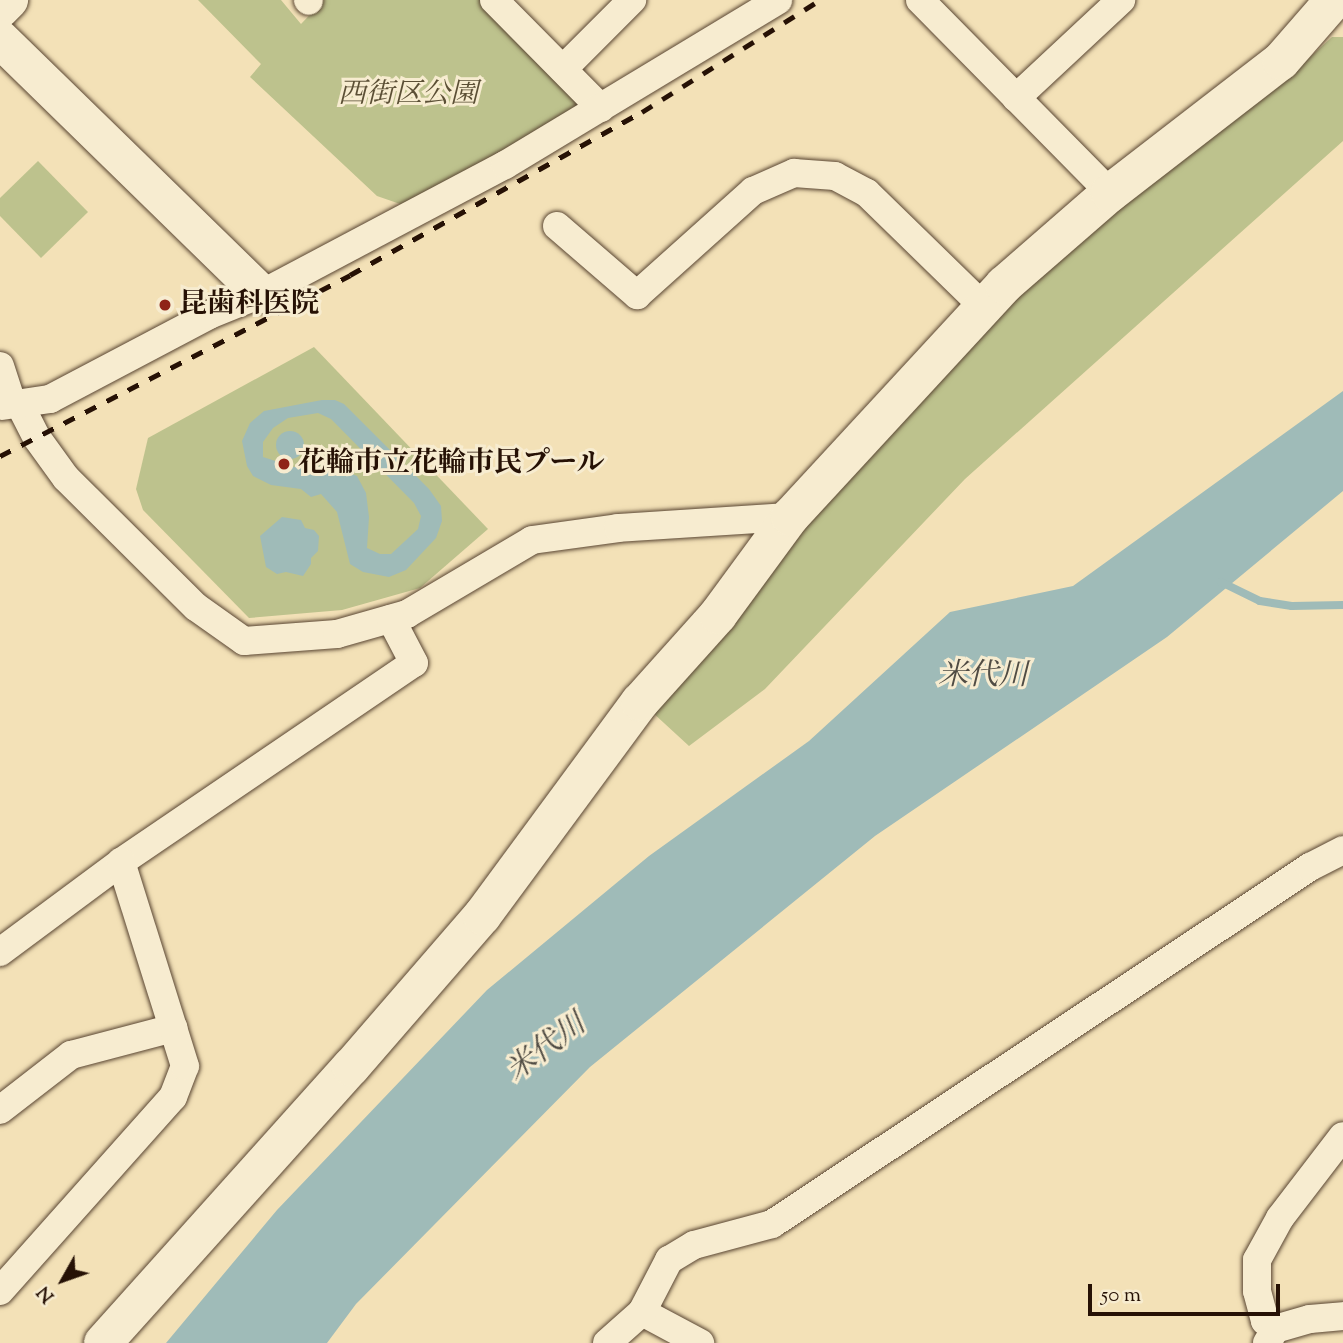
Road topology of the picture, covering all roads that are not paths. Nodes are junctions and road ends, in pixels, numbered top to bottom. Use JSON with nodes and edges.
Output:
{"nodes":[{"id":1,"x":9,"y":0,"type":"edge"},
{"id":2,"x":494,"y":0,"type":"edge"},
{"id":3,"x":632,"y":0,"type":"edge"},
{"id":4,"x":778,"y":0,"type":"edge"},
{"id":5,"x":920,"y":0,"type":"edge"},
{"id":6,"x":1334,"y":0,"type":"edge"},
{"id":7,"x":1108,"y":5,"type":"edge"},
{"id":8,"x":0,"y":9,"type":"edge"},
{"id":9,"x":0,"y":39,"type":"edge"},
{"id":10,"x":563,"y":69,"type":"junction"},
{"id":11,"x":1016,"y":98,"type":"junction"},
{"id":12,"x":601,"y":108,"type":"junction"},
{"id":13,"x":1110,"y":193,"type":"junction"},
{"id":14,"x":557,"y":226,"type":"dead end"},
{"id":15,"x":261,"y":294,"type":"junction"},
{"id":16,"x":984,"y":307,"type":"junction"},
{"id":17,"x":0,"y":366,"type":"edge"},
{"id":18,"x":10,"y":404,"type":"edge"},
{"id":19,"x":790,"y":517,"type":"junction"},
{"id":20,"x":391,"y":619,"type":"junction"},
{"id":21,"x":1343,"y":850,"type":"edge"},
{"id":22,"x":121,"y":862,"type":"junction"},
{"id":23,"x":0,"y":952,"type":"edge"},
{"id":24,"x":173,"y":1028,"type":"junction"},
{"id":25,"x":0,"y":1110,"type":"edge"},
{"id":26,"x":1343,"y":1136,"type":"edge"},
{"id":27,"x":0,"y":1291,"type":"edge"},
{"id":28,"x":642,"y":1312,"type":"junction"},
{"id":29,"x":1343,"y":1316,"type":"edge"},
{"id":30,"x":1271,"y":1336,"type":"edge"},
{"id":31,"x":103,"y":1343,"type":"edge"},
{"id":32,"x":607,"y":1343,"type":"edge"},
{"id":33,"x":700,"y":1343,"type":"edge"}],
"edges":[{"from":1,"to":8,"type":"street"},
{"from":2,"to":10,"type":"street"},
{"from":3,"to":10,"type":"street"},
{"from":4,"to":12,"type":"street"},
{"from":5,"to":11,"type":"street"},
{"from":6,"to":13,"type":"street"},
{"from":7,"to":11,"type":"street"},
{"from":9,"to":15,"type":"street"},
{"from":10,"to":12,"type":"street"},
{"from":11,"to":13,"type":"street"},
{"from":12,"to":15,"type":"street"},
{"from":13,"to":16,"type":"street"},
{"from":14,"to":16,"type":"street"},
{"from":15,"to":18,"type":"street"},
{"from":16,"to":19,"type":"street"},
{"from":17,"to":18,"type":"street"},
{"from":18,"to":20,"type":"street"},
{"from":19,"to":20,"type":"street"},
{"from":19,"to":31,"type":"street"},
{"from":20,"to":22,"type":"street"},
{"from":21,"to":28,"type":"street"},
{"from":22,"to":23,"type":"street"},
{"from":22,"to":24,"type":"street"},
{"from":24,"to":25,"type":"street"},
{"from":24,"to":27,"type":"street"},
{"from":26,"to":30,"type":"street"},
{"from":28,"to":32,"type":"street"},
{"from":28,"to":33,"type":"street"},
{"from":29,"to":30,"type":"street"}]}
